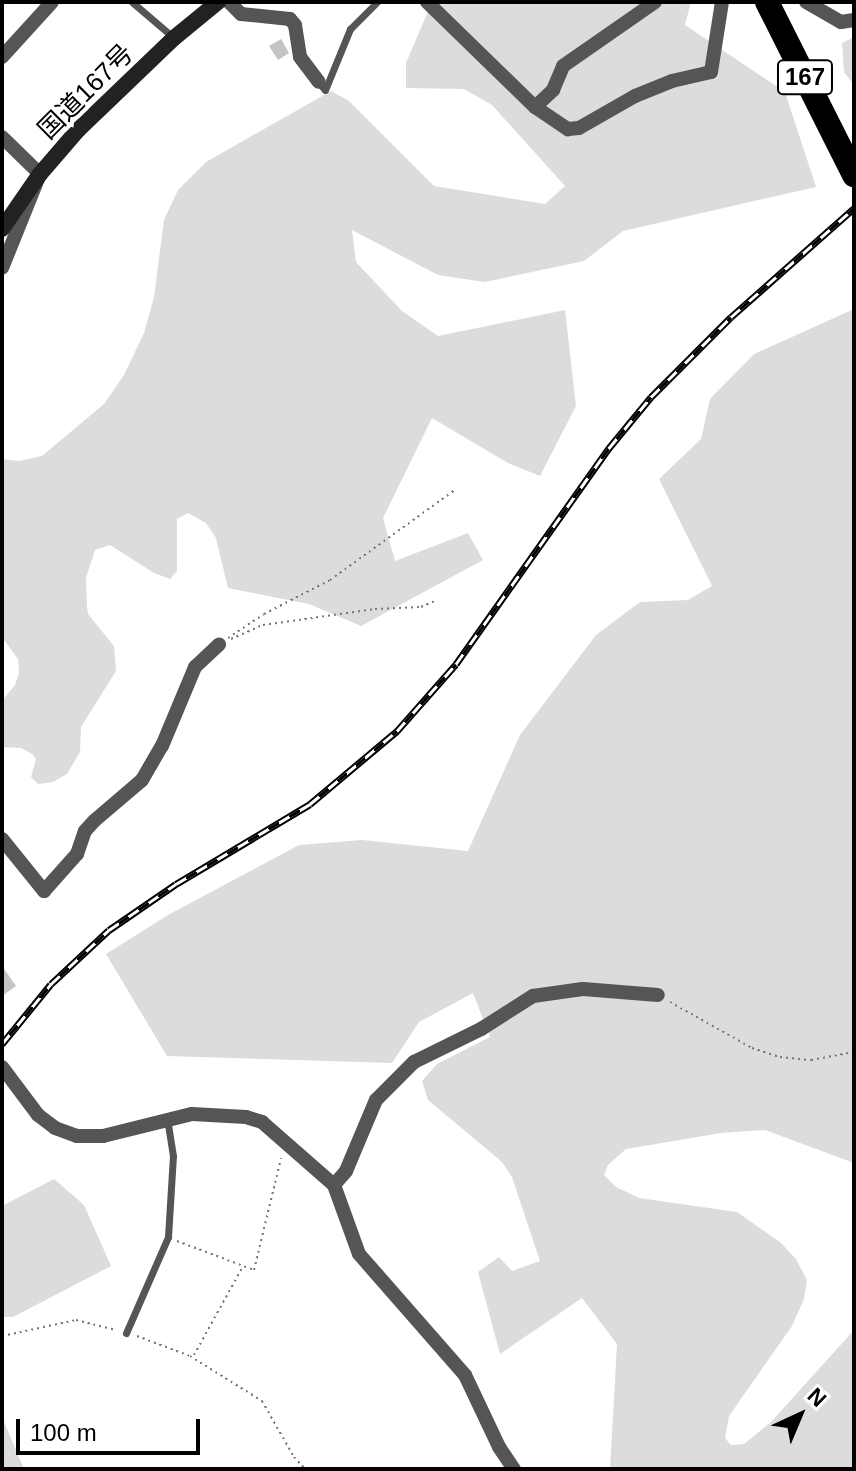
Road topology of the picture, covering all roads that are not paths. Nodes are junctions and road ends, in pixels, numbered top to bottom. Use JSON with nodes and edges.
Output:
{"nodes":[{"id":1,"x":52,"y":2,"type":"edge"},
{"id":2,"x":132,"y":2,"type":"edge"},
{"id":3,"x":218,"y":2,"type":"edge"},
{"id":4,"x":229,"y":2,"type":"edge"},
{"id":5,"x":377,"y":2,"type":"edge"},
{"id":6,"x":655,"y":2,"type":"edge"},
{"id":7,"x":722,"y":2,"type":"edge"},
{"id":8,"x":767,"y":2,"type":"edge"},
{"id":9,"x":806,"y":2,"type":"edge"},
{"id":10,"x":430,"y":3,"type":"edge"},
{"id":11,"x":854,"y":20,"type":"edge"},
{"id":12,"x":174,"y":38,"type":"junction"},
{"id":13,"x":2,"y":57,"type":"edge"},
{"id":14,"x":319,"y":82,"type":"joint"},
{"id":15,"x":535,"y":107,"type":"junction"},
{"id":16,"x":2,"y":137,"type":"edge"},
{"id":17,"x":40,"y":174,"type":"junction"},
{"id":18,"x":854,"y":175,"type":"edge"},
{"id":19,"x":2,"y":229,"type":"edge"},
{"id":20,"x":2,"y":268,"type":"edge"},
{"id":21,"x":219,"y":645,"type":"road end"},
{"id":22,"x":2,"y":839,"type":"edge"},
{"id":23,"x":658,"y":995,"type":"road end"},
{"id":24,"x":2,"y":1067,"type":"edge"},
{"id":25,"x":167,"y":1120,"type":"junction"},
{"id":26,"x":334,"y":1185,"type":"junction"},
{"id":27,"x":126,"y":1333,"type":"road end"},
{"id":28,"x":514,"y":1469,"type":"edge"}],
"edges":[{"from":1,"to":13,"type":"street"},
{"from":2,"to":12,"type":"lane"},
{"from":3,"to":12,"type":"street","name":"国道167号"},
{"from":4,"to":14,"type":"street"},
{"from":5,"to":14,"type":"lane"},
{"from":6,"to":15,"type":"street"},
{"from":7,"to":15,"type":"street"},
{"from":8,"to":18,"type":"highway","number":"167"},
{"from":9,"to":11,"type":"street"},
{"from":10,"to":15,"type":"street"},
{"from":12,"to":17,"type":"street","name":"国道167号"},
{"from":16,"to":17,"type":"street"},
{"from":17,"to":19,"type":"street","name":"国道167号"},
{"from":17,"to":20,"type":"street"},
{"from":21,"to":22,"type":"street"},
{"from":23,"to":26,"type":"street"},
{"from":24,"to":25,"type":"street"},
{"from":25,"to":26,"type":"street"},
{"from":25,"to":27,"type":"lane"},
{"from":26,"to":28,"type":"street"}]}
